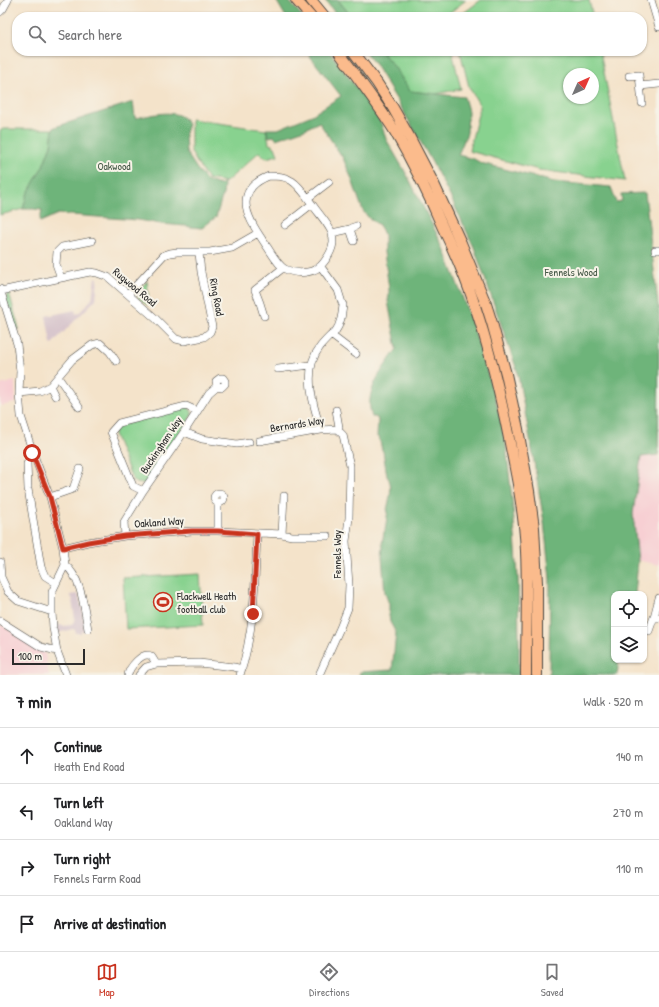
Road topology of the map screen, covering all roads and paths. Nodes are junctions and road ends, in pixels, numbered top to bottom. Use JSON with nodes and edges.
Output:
{"nodes":[{"id":1,"x":8,"y":0,"type":"edge"},
{"id":2,"x":296,"y":0,"type":"edge"},
{"id":3,"x":311,"y":0,"type":"edge"},
{"id":4,"x":651,"y":0,"type":"edge"},
{"id":5,"x":0,"y":12,"type":"edge"},
{"id":6,"x":307,"y":12,"type":"edge"},
{"id":7,"x":322,"y":12,"type":"edge"},
{"id":8,"x":659,"y":27,"type":"edge"},
{"id":9,"x":342,"y":56,"type":"edge"},
{"id":10,"x":357,"y":56,"type":"edge"},
{"id":11,"x":629,"y":76,"type":"dead end"},
{"id":12,"x":659,"y":84,"type":"edge"},
{"id":13,"x":640,"y":86,"type":"junction"},
{"id":14,"x":642,"y":103,"type":"dead end"},
{"id":15,"x":329,"y":182,"type":"dead end"},
{"id":16,"x":310,"y":201,"type":"junction"},
{"id":17,"x":285,"y":225,"type":"dead end"},
{"id":18,"x":258,"y":233,"type":"junction"},
{"id":19,"x":332,"y":233,"type":"junction"},
{"id":20,"x":92,"y":241,"type":"dead end"},
{"id":21,"x":354,"y":241,"type":"dead end"},
{"id":22,"x":200,"y":253,"type":"junction"},
{"id":23,"x":321,"y":267,"type":"junction"},
{"id":24,"x":283,"y":268,"type":"junction"},
{"id":25,"x":61,"y":278,"type":"junction"},
{"id":26,"x":0,"y":290,"type":"edge"},
{"id":27,"x":128,"y":294,"type":"junction"},
{"id":28,"x":264,"y":316,"type":"dead end"},
{"id":29,"x":331,"y":336,"type":"junction"},
{"id":30,"x":176,"y":339,"type":"joint"},
{"id":31,"x":356,"y":354,"type":"dead end"},
{"id":32,"x":116,"y":361,"type":"dead end"},
{"id":33,"x":312,"y":365,"type":"junction"},
{"id":34,"x":278,"y":369,"type":"dead end"},
{"id":35,"x":58,"y":377,"type":"junction"},
{"id":36,"x":50,"y":386,"type":"junction"},
{"id":37,"x":217,"y":386,"type":"dead end"},
{"id":38,"x":19,"y":393,"type":"junction"},
{"id":39,"x":55,"y":396,"type":"dead end"},
{"id":40,"x":79,"y":407,"type":"dead end"},
{"id":41,"x":336,"y":410,"type":"dead end"},
{"id":42,"x":197,"y":411,"type":"junction"},
{"id":43,"x":337,"y":429,"type":"junction"},
{"id":44,"x":321,"y":430,"type":"junction"},
{"id":45,"x":184,"y":432,"type":"junction"},
{"id":46,"x":259,"y":441,"type":"dead end"},
{"id":47,"x":249,"y":442,"type":"dead end"},
{"id":48,"x":27,"y":464,"type":"dead end"},
{"id":49,"x":80,"y":469,"type":"dead end"},
{"id":50,"x":143,"y":491,"type":"junction"},
{"id":51,"x":284,"y":496,"type":"dead end"},
{"id":52,"x":50,"y":497,"type":"junction"},
{"id":53,"x":218,"y":503,"type":"dead end"},
{"id":54,"x":218,"y":531,"type":"junction"},
{"id":55,"x":257,"y":534,"type":"junction"},
{"id":56,"x":282,"y":534,"type":"junction"},
{"id":57,"x":125,"y":536,"type":"junction"},
{"id":58,"x":328,"y":536,"type":"dead end"},
{"id":59,"x":63,"y":548,"type":"junction"},
{"id":60,"x":0,"y":562,"type":"edge"},
{"id":61,"x":66,"y":565,"type":"junction"},
{"id":62,"x":56,"y":583,"type":"junction"},
{"id":63,"x":659,"y":598,"type":"edge"},
{"id":64,"x":52,"y":612,"type":"junction"},
{"id":65,"x":657,"y":617,"type":"edge"},
{"id":66,"x":0,"y":621,"type":"edge"},
{"id":67,"x":88,"y":629,"type":"dead end"},
{"id":68,"x":649,"y":631,"type":"dead end"},
{"id":69,"x":58,"y":651,"type":"junction"},
{"id":70,"x":156,"y":664,"type":"junction"},
{"id":71,"x":241,"y":672,"type":"edge"},
{"id":72,"x":66,"y":675,"type":"edge"},
{"id":73,"x":128,"y":675,"type":"edge"},
{"id":74,"x":140,"y":675,"type":"edge"},
{"id":75,"x":319,"y":675,"type":"edge"},
{"id":76,"x":526,"y":675,"type":"edge"},
{"id":77,"x":537,"y":675,"type":"edge"}],
"edges":[{"from":1,"to":5,"type":"street"},
{"from":2,"to":6,"type":"highway"},
{"from":3,"to":7,"type":"highway"},
{"from":4,"to":8,"type":"street"},
{"from":9,"to":76,"type":"highway"},
{"from":10,"to":77,"type":"highway"},
{"from":11,"to":13,"type":"street"},
{"from":12,"to":13,"type":"street"},
{"from":13,"to":14,"type":"street"},
{"from":15,"to":16,"type":"street"},
{"from":16,"to":17,"type":"street"},
{"from":16,"to":18,"type":"street"},
{"from":16,"to":19,"type":"street"},
{"from":18,"to":22,"type":"street"},
{"from":18,"to":24,"type":"street"},
{"from":19,"to":21,"type":"street"},
{"from":19,"to":23,"type":"street"},
{"from":20,"to":25,"type":"street"},
{"from":22,"to":27,"type":"street"},
{"from":22,"to":30,"type":"street","name":"Ring Road"},
{"from":23,"to":24,"type":"street"},
{"from":23,"to":29,"type":"street"},
{"from":24,"to":28,"type":"street"},
{"from":25,"to":26,"type":"street","name":"Rugwood Road"},
{"from":25,"to":27,"type":"street","name":"Rugwood Road"},
{"from":26,"to":38,"type":"street"},
{"from":27,"to":30,"type":"street","name":"Rugwood Road"},
{"from":29,"to":31,"type":"street"},
{"from":29,"to":33,"type":"street"},
{"from":32,"to":35,"type":"street"},
{"from":33,"to":34,"type":"street"},
{"from":33,"to":44,"type":"street"},
{"from":35,"to":36,"type":"street"},
{"from":35,"to":40,"type":"street"},
{"from":36,"to":38,"type":"street"},
{"from":36,"to":39,"type":"street"},
{"from":37,"to":42,"type":"street","name":"Buckingham Way"},
{"from":38,"to":52,"type":"street"},
{"from":41,"to":43,"type":"street"},
{"from":42,"to":45,"type":"street","name":"Buckingham Way"},
{"from":42,"to":50,"type":"street","name":"Buckingham Way"},
{"from":43,"to":44,"type":"street","name":"Bernards Way"},
{"from":43,"to":75,"type":"street","name":"Fennels Way"},
{"from":44,"to":46,"type":"street","name":"Bernards Way"},
{"from":45,"to":47,"type":"street"},
{"from":45,"to":50,"type":"street","name":"Buckingham Way"},
{"from":48,"to":62,"type":"street"},
{"from":49,"to":52,"type":"street"},
{"from":50,"to":57,"type":"street","name":"Buckingham Way"},
{"from":51,"to":56,"type":"street"},
{"from":52,"to":59,"type":"street"},
{"from":53,"to":54,"type":"street"},
{"from":54,"to":55,"type":"street","name":"Oakland Way"},
{"from":54,"to":57,"type":"street","name":"Oakland Way"},
{"from":55,"to":56,"type":"street","name":"Oakland Way"},
{"from":55,"to":71,"type":"street"},
{"from":56,"to":58,"type":"street","name":"Oakland Way"},
{"from":57,"to":59,"type":"street","name":"Oakland Way"},
{"from":59,"to":61,"type":"street"},
{"from":60,"to":64,"type":"street"},
{"from":61,"to":62,"type":"street"},
{"from":61,"to":67,"type":"street"},
{"from":62,"to":64,"type":"street"},
{"from":63,"to":65,"type":"street"},
{"from":64,"to":69,"type":"street"},
{"from":65,"to":68,"type":"street"},
{"from":66,"to":69,"type":"street"},
{"from":69,"to":72,"type":"street"},
{"from":70,"to":71,"type":"street"},
{"from":70,"to":73,"type":"street"},
{"from":70,"to":74,"type":"street"}]}
